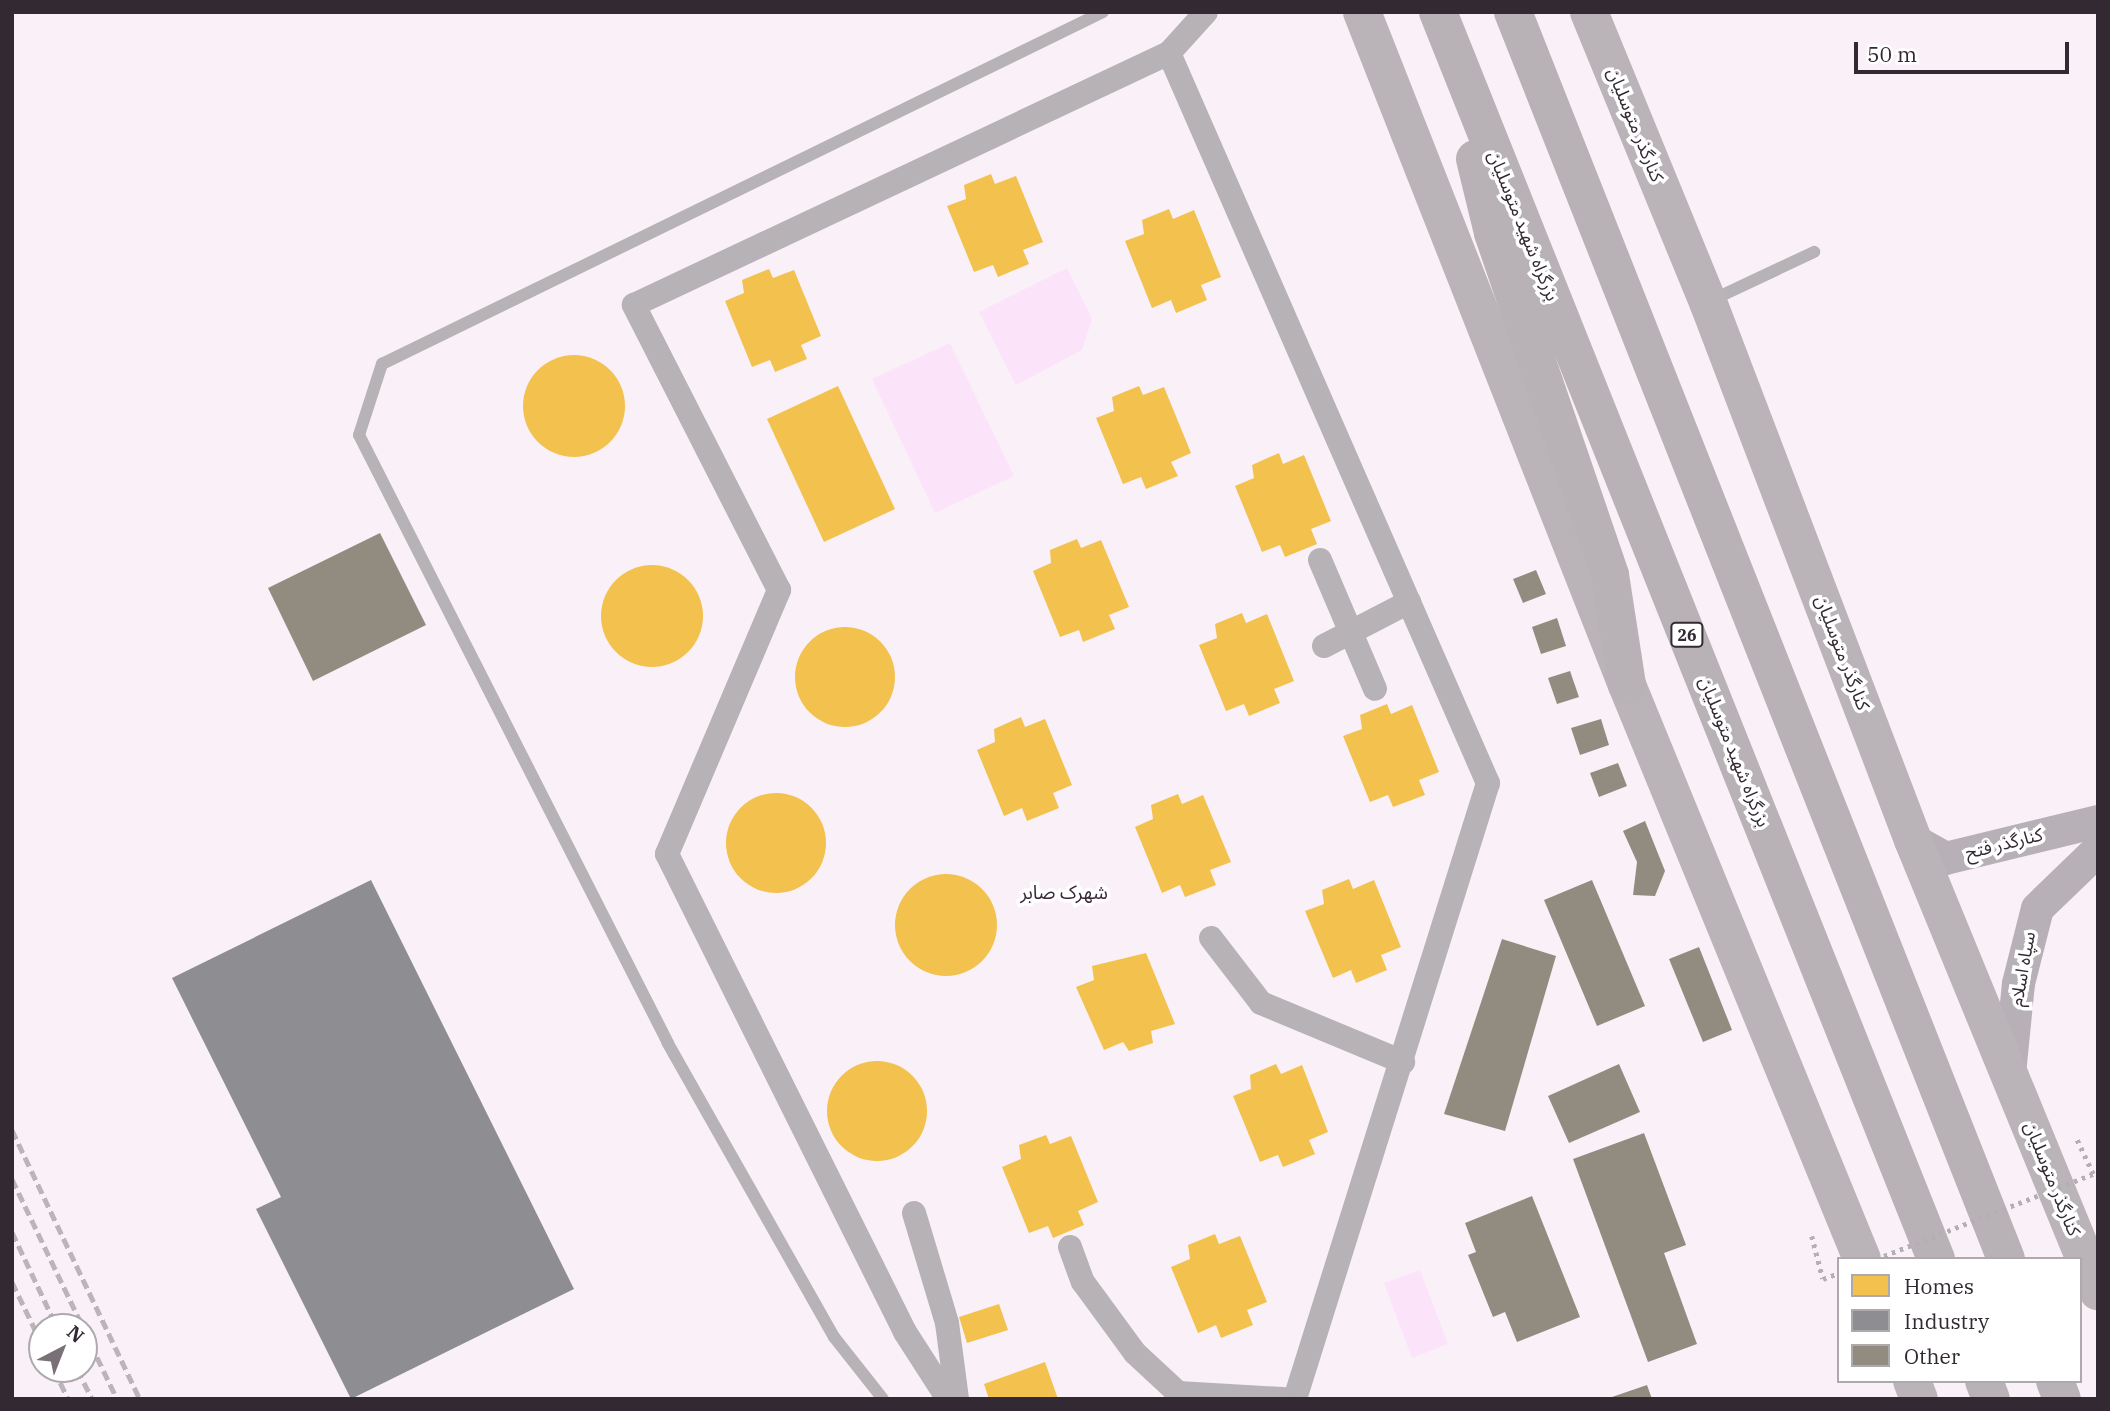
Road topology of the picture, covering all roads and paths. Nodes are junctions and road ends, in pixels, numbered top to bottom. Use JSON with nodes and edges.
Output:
{"nodes":[{"id":1,"x":1103,"y":12,"type":"edge"},
{"id":2,"x":1206,"y":12,"type":"edge"},
{"id":3,"x":1362,"y":12,"type":"edge"},
{"id":4,"x":1513,"y":12,"type":"edge"},
{"id":5,"x":1589,"y":12,"type":"edge"},
{"id":6,"x":1442,"y":23,"type":"edge"},
{"id":7,"x":1169,"y":53,"type":"junction"},
{"id":8,"x":1814,"y":252,"type":"dead end"},
{"id":9,"x":1708,"y":302,"type":"junction"},
{"id":10,"x":1320,"y":560,"type":"dead end"},
{"id":11,"x":1409,"y":602,"type":"junction"},
{"id":12,"x":1352,"y":632,"type":"junction"},
{"id":13,"x":1324,"y":646,"type":"dead end"},
{"id":14,"x":1627,"y":685,"type":"junction"},
{"id":15,"x":1374,"y":689,"type":"dead end"},
{"id":16,"x":2098,"y":821,"type":"edge"},
{"id":17,"x":1913,"y":840,"type":"junction"},
{"id":18,"x":2098,"y":849,"type":"edge"},
{"id":19,"x":1211,"y":938,"type":"dead end"},
{"id":20,"x":1403,"y":1062,"type":"junction"},
{"id":21,"x":2009,"y":1073,"type":"junction"},
{"id":22,"x":2075,"y":1136,"type":"dead end"},
{"id":23,"x":914,"y":1213,"type":"dead end"},
{"id":24,"x":1812,"y":1236,"type":"dead end"},
{"id":25,"x":1070,"y":1247,"type":"dead end"},
{"id":26,"x":1861,"y":1257,"type":"edge"},
{"id":27,"x":1881,"y":1257,"type":"edge"},
{"id":28,"x":1935,"y":1257,"type":"edge"},
{"id":29,"x":2005,"y":1257,"type":"edge"},
{"id":30,"x":1837,"y":1274,"type":"edge"},
{"id":31,"x":2098,"y":1292,"type":"edge"},
{"id":32,"x":883,"y":1399,"type":"edge"},
{"id":33,"x":948,"y":1399,"type":"edge"},
{"id":34,"x":957,"y":1399,"type":"edge"},
{"id":35,"x":1283,"y":1399,"type":"edge"},
{"id":36,"x":1295,"y":1399,"type":"edge"}],
"edges":[{"from":1,"to":32,"type":"lane"},
{"from":2,"to":7,"type":"street"},
{"from":3,"to":14,"type":"main road"},
{"from":4,"to":29,"type":"highway"},
{"from":5,"to":9,"type":"main road","name":"کنارگذر متوسلیان"},
{"from":6,"to":14,"type":"highway"},
{"from":6,"to":28,"type":"highway","name":"بزرگراه شهید متوسلیان","number":"26"},
{"from":7,"to":11,"type":"street"},
{"from":7,"to":33,"type":"street"},
{"from":8,"to":9,"type":"lane"},
{"from":9,"to":17,"type":"main road","name":"کنارگذر متوسلیان"},
{"from":10,"to":12,"type":"street"},
{"from":11,"to":12,"type":"street"},
{"from":11,"to":20,"type":"street"},
{"from":12,"to":13,"type":"street"},
{"from":12,"to":15,"type":"street"},
{"from":14,"to":26,"type":"main road"},
{"from":16,"to":17,"type":"main road","name":"کنارگذر فتح"},
{"from":17,"to":21,"type":"main road","name":"کنارگذر متوسلیان"},
{"from":18,"to":21,"type":"main road","name":"سپاه اسلام"},
{"from":19,"to":20,"type":"street"},
{"from":20,"to":36,"type":"street"},
{"from":21,"to":31,"type":"main road","name":"کنارگذر متوسلیان"},
{"from":22,"to":27,"type":"path","bridge":true},
{"from":23,"to":34,"type":"street"},
{"from":24,"to":30,"type":"path"},
{"from":25,"to":35,"type":"street"}]}
